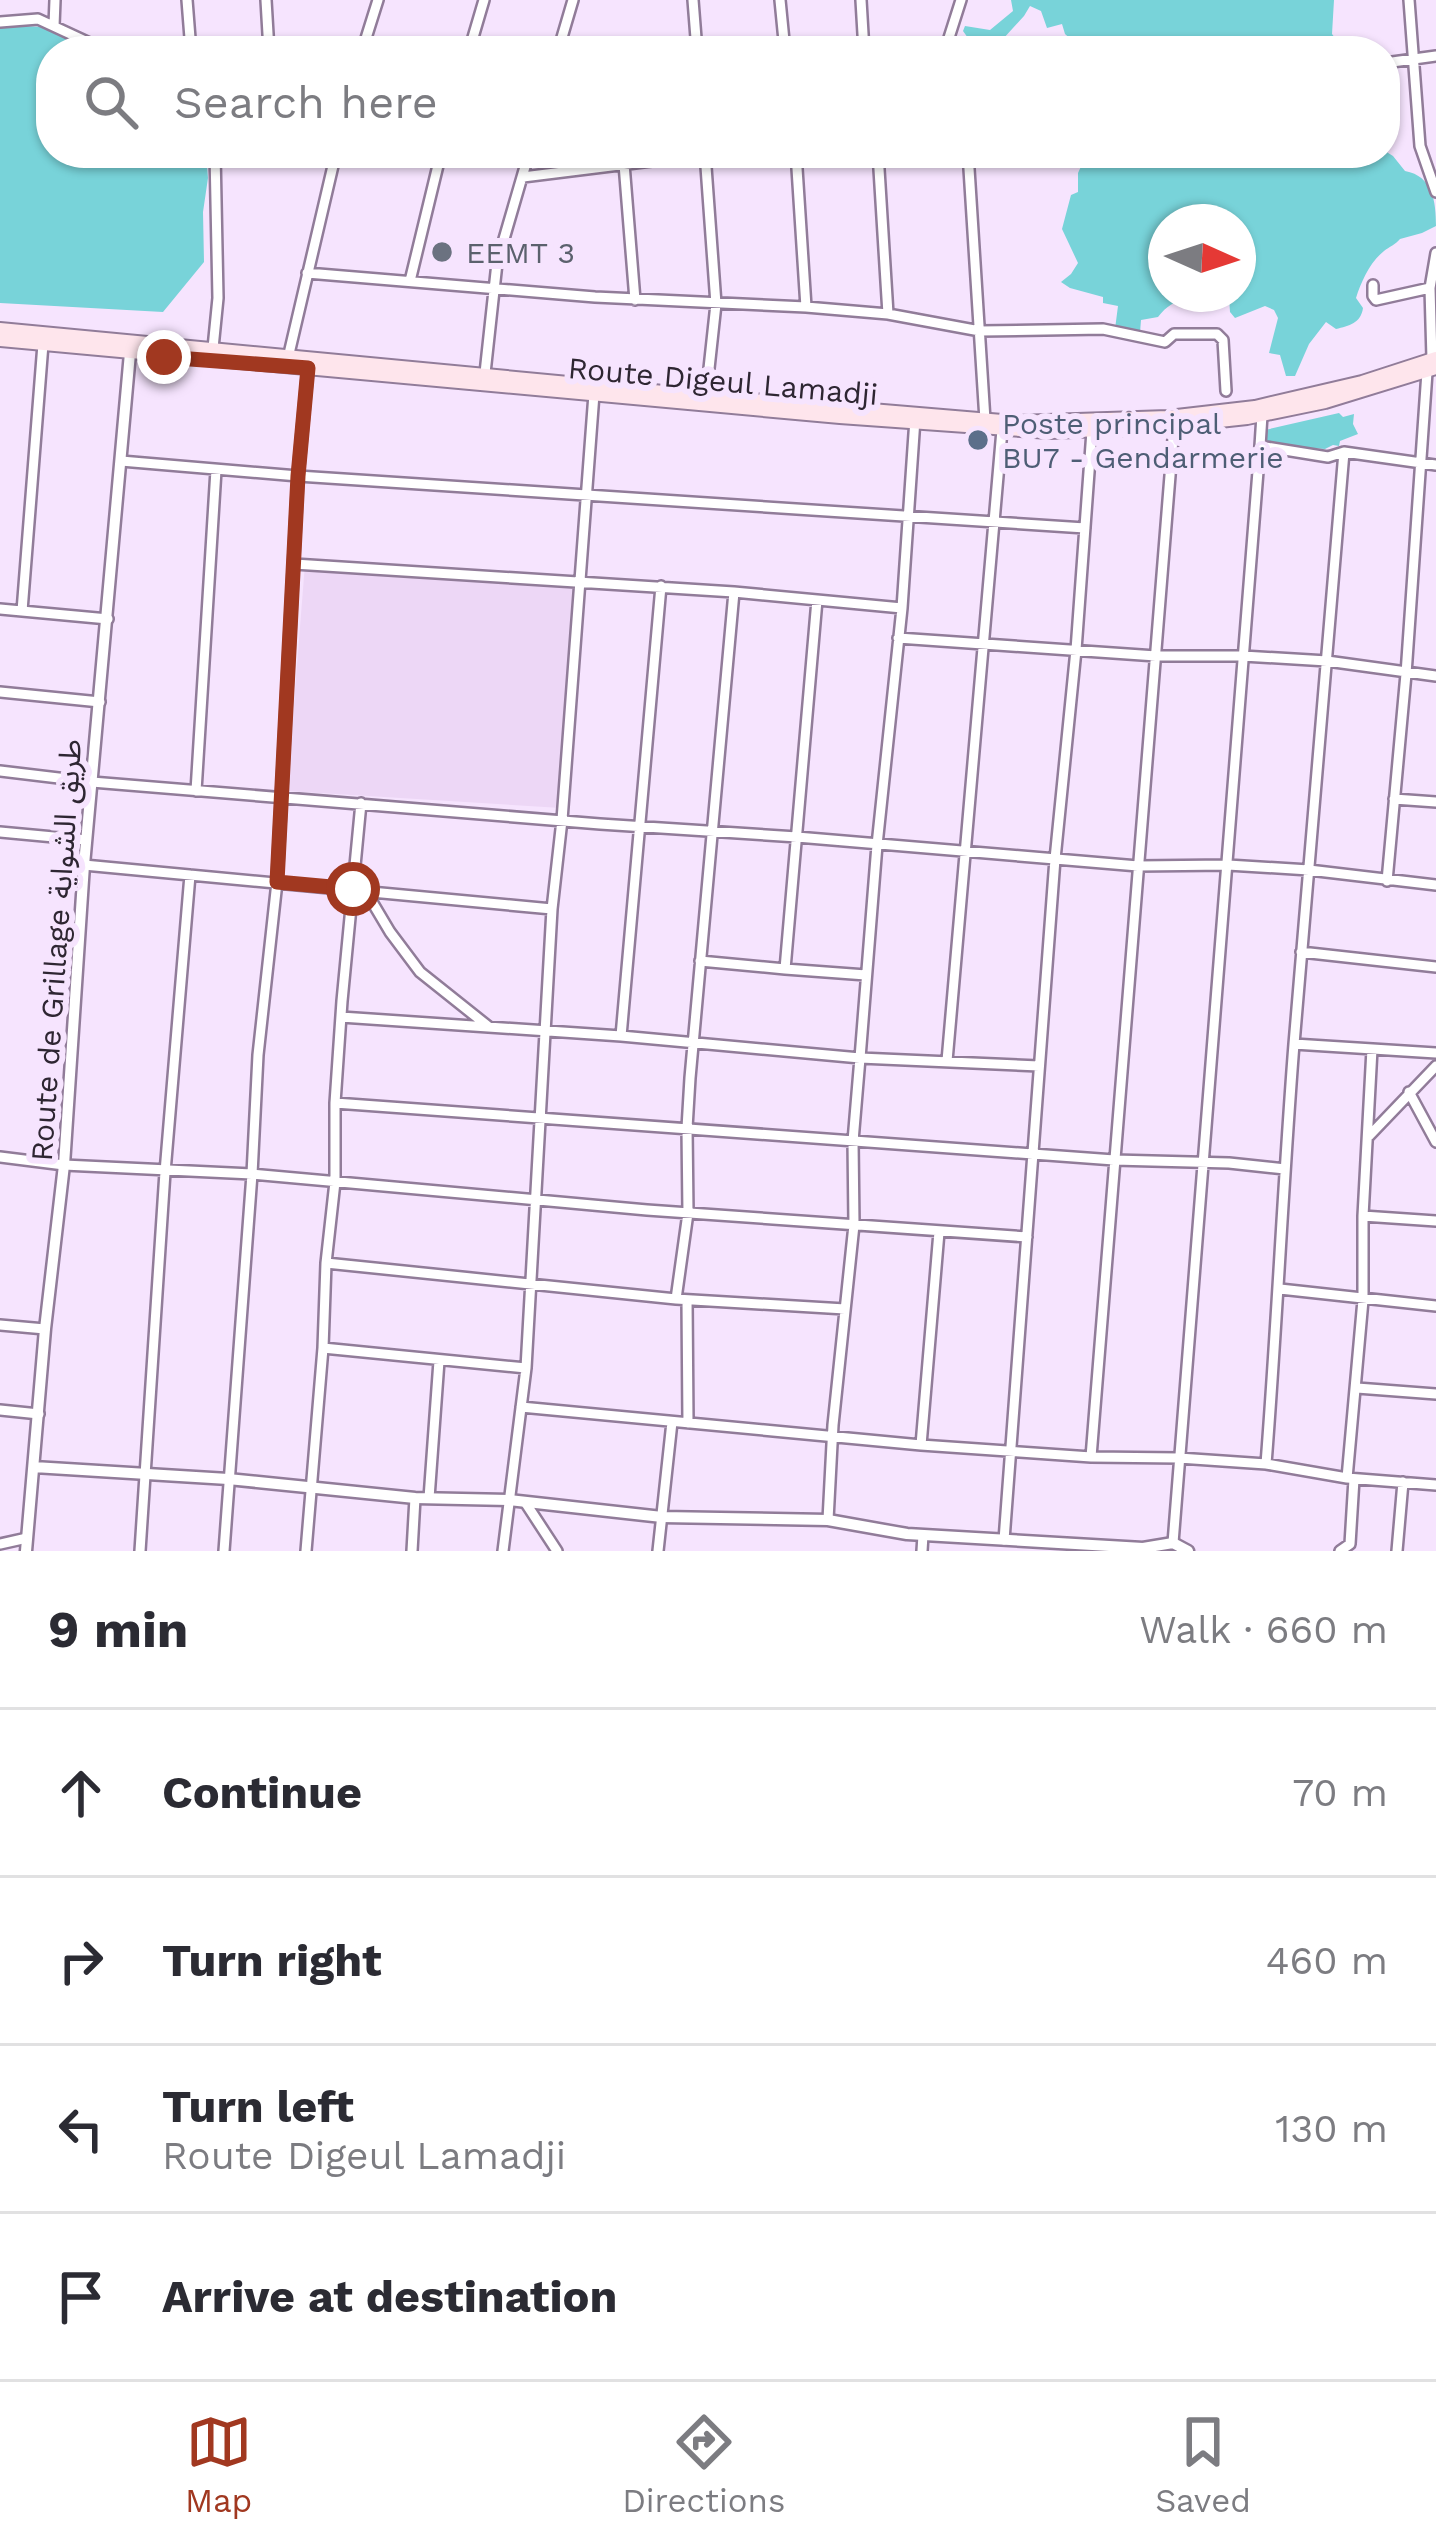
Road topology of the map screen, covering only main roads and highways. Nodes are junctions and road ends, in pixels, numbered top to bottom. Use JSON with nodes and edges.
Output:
{"nodes":[{"id":1,"x":0,"y":329,"type":"edge"},
{"id":2,"x":0,"y":340,"type":"edge"},
{"id":3,"x":288,"y":360,"type":"junction"},
{"id":4,"x":1433,"y":365,"type":"edge"},
{"id":5,"x":915,"y":419,"type":"junction"}],
"edges":[{"from":1,"to":3,"type":"main road"},
{"from":2,"to":3,"type":"main road","name":"Route Digeul Lamadji"},
{"from":3,"to":5,"type":"main road"},
{"from":3,"to":5,"type":"main road","name":"Route Digeul Lamadji"},
{"from":4,"to":5,"type":"main road"},
{"from":4,"to":5,"type":"main road","name":"Route Digeul Lamadji"}]}
